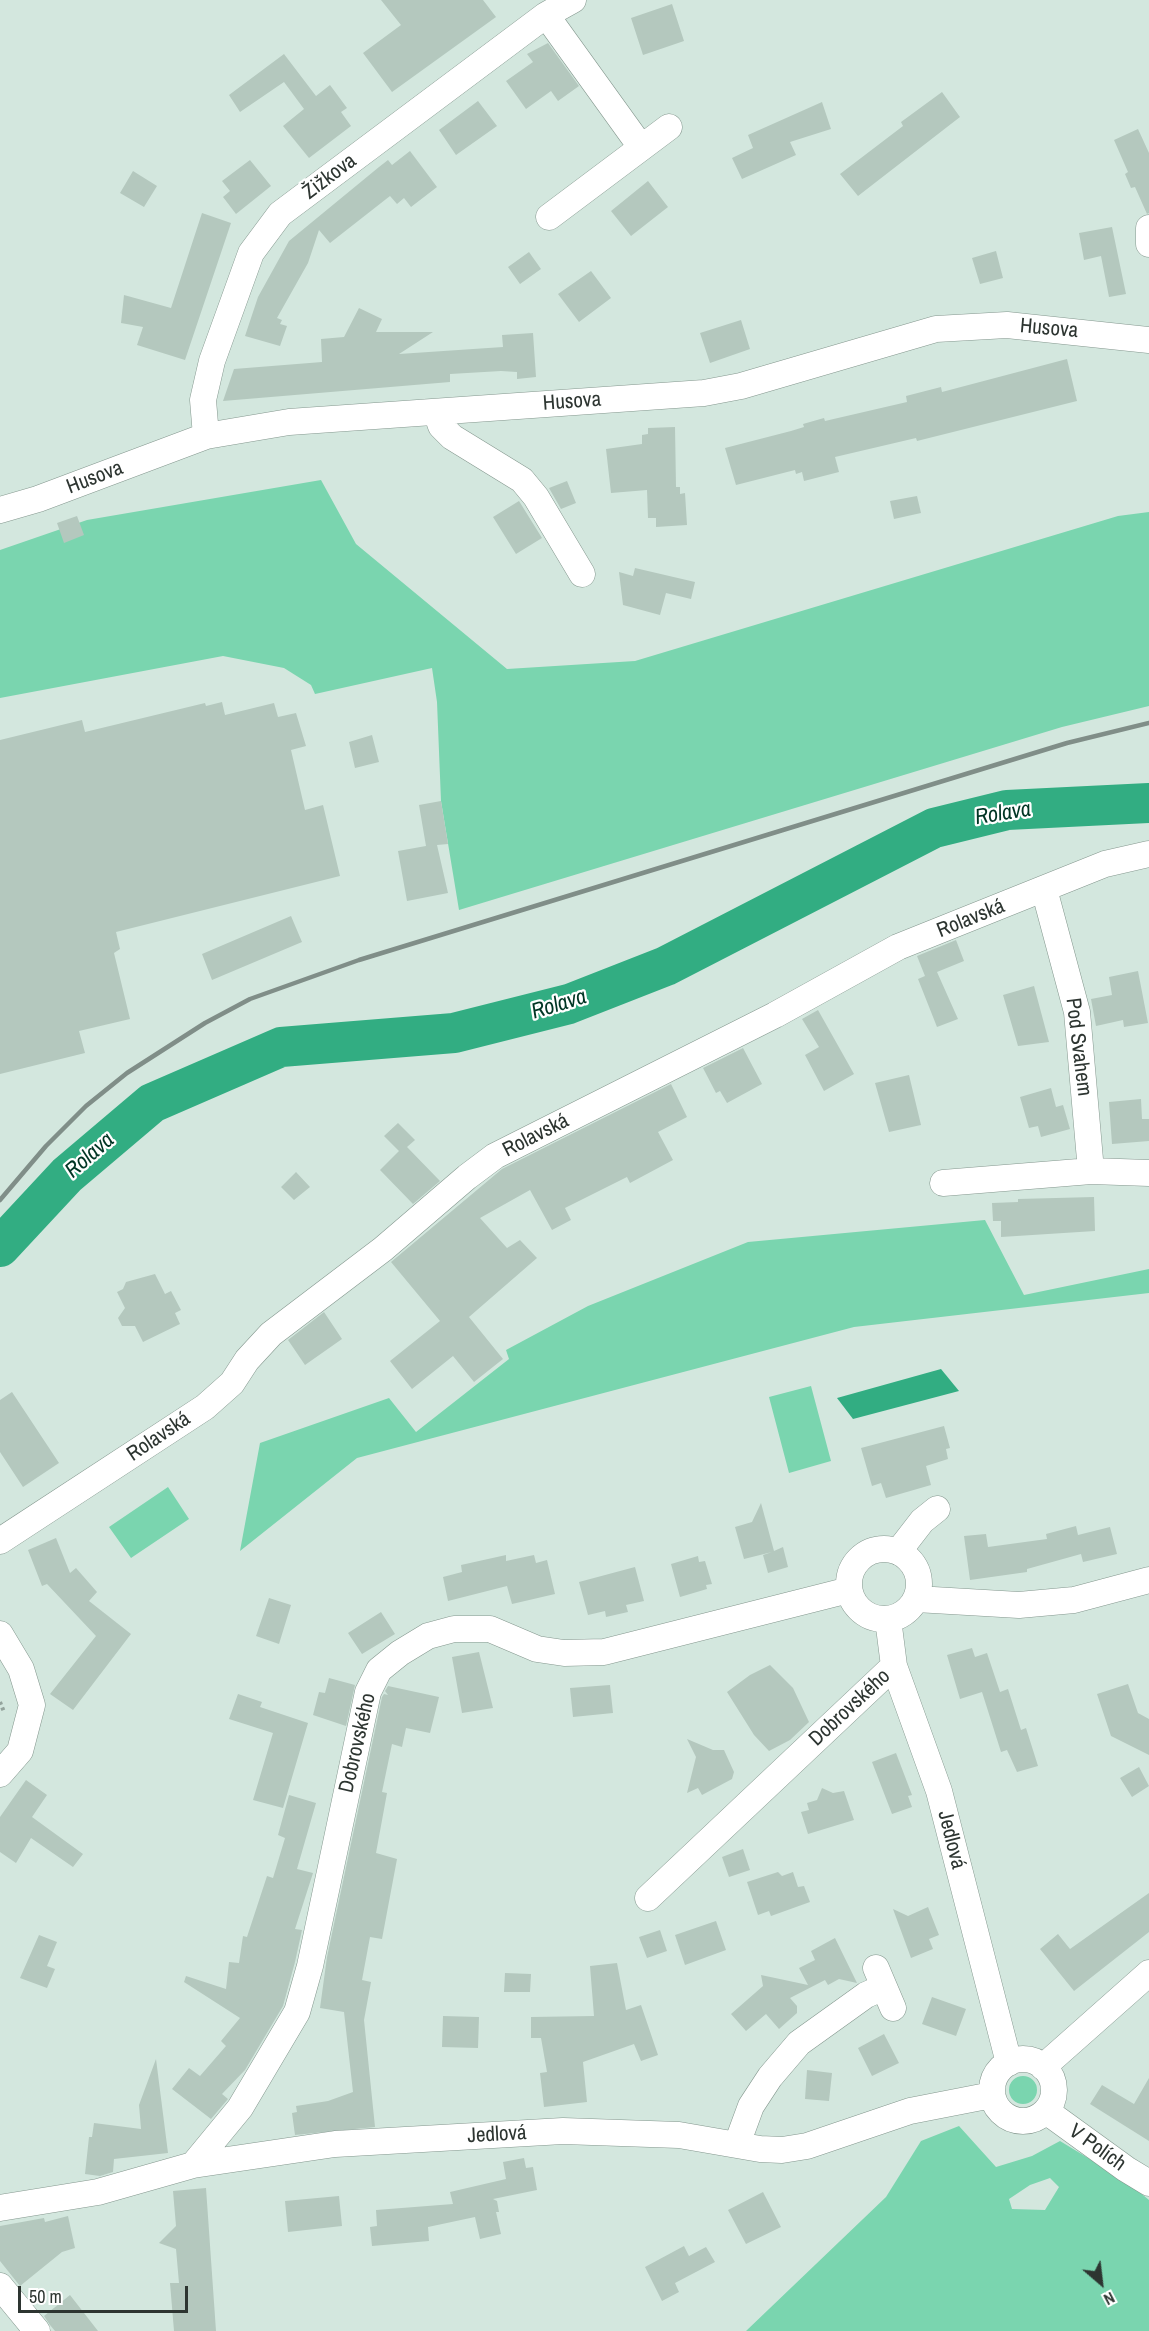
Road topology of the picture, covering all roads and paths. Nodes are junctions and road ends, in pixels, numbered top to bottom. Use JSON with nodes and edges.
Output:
{"nodes":[{"id":1,"x":573,"y":0,"type":"edge"},
{"id":2,"x":546,"y":15,"type":"junction"},
{"id":3,"x":669,"y":127,"type":"dead end"},
{"id":4,"x":641,"y":147,"type":"junction"},
{"id":5,"x":549,"y":217,"type":"dead end"},
{"id":6,"x":1149,"y":228,"type":"edge"},
{"id":7,"x":1149,"y":244,"type":"edge"},
{"id":8,"x":1149,"y":340,"type":"edge"},
{"id":9,"x":436,"y":412,"type":"junction"},
{"id":10,"x":206,"y":436,"type":"junction"},
{"id":11,"x":0,"y":510,"type":"edge"},
{"id":12,"x":582,"y":574,"type":"dead end"},
{"id":13,"x":1149,"y":854,"type":"edge"},
{"id":14,"x":1044,"y":889,"type":"junction"},
{"id":15,"x":1090,"y":1171,"type":"junction"},
{"id":16,"x":1149,"y":1173,"type":"edge"},
{"id":17,"x":943,"y":1183,"type":"dead end"},
{"id":18,"x":937,"y":1509,"type":"dead end"},
{"id":19,"x":0,"y":1541,"type":"edge"},
{"id":20,"x":898,"y":1552,"type":"junction"},
{"id":21,"x":1149,"y":1580,"type":"edge"},
{"id":22,"x":849,"y":1590,"type":"junction"},
{"id":23,"x":916,"y":1599,"type":"junction"},
{"id":24,"x":888,"y":1619,"type":"junction"},
{"id":25,"x":0,"y":1634,"type":"edge"},
{"id":26,"x":894,"y":1666,"type":"junction"},
{"id":27,"x":0,"y":1702,"type":"edge"},
{"id":28,"x":4,"y":1716,"type":"dead end"},
{"id":29,"x":0,"y":1774,"type":"edge"},
{"id":30,"x":648,"y":1898,"type":"dead end"},
{"id":31,"x":1149,"y":1973,"type":"edge"},
{"id":32,"x":885,"y":1988,"type":"dead end"},
{"id":33,"x":1009,"y":2063,"type":"junction"},
{"id":34,"x":1043,"y":2067,"type":"junction"},
{"id":35,"x":992,"y":2095,"type":"junction"},
{"id":36,"x":1046,"y":2111,"type":"junction"},
{"id":37,"x":737,"y":2144,"type":"junction"},
{"id":38,"x":193,"y":2165,"type":"junction"},
{"id":39,"x":1149,"y":2182,"type":"edge"},
{"id":40,"x":0,"y":2208,"type":"edge"},
{"id":41,"x":0,"y":2286,"type":"edge"},
{"id":42,"x":37,"y":2331,"type":"edge"}],
"edges":[{"from":1,"to":2,"type":"street","name":"Žižkova"},
{"from":2,"to":4,"type":"street"},
{"from":2,"to":10,"type":"street","name":"Žižkova"},
{"from":3,"to":4,"type":"street"},
{"from":4,"to":5,"type":"street"},
{"from":6,"to":7,"type":"street"},
{"from":8,"to":9,"type":"street","name":"Husova"},
{"from":9,"to":10,"type":"street","name":"Husova"},
{"from":9,"to":12,"type":"street"},
{"from":10,"to":11,"type":"street","name":"Husova"},
{"from":13,"to":14,"type":"street","name":"Rolavská"},
{"from":14,"to":15,"type":"street","name":"Pod Svahem"},
{"from":14,"to":19,"type":"street","name":"Rolavská"},
{"from":15,"to":16,"type":"street"},
{"from":15,"to":17,"type":"street"},
{"from":18,"to":20,"type":"street"},
{"from":20,"to":22,"type":"street"},
{"from":20,"to":23,"type":"street"},
{"from":21,"to":23,"type":"street"},
{"from":22,"to":24,"type":"street"},
{"from":22,"to":38,"type":"street","name":"Dobrovského"},
{"from":23,"to":24,"type":"street"},
{"from":24,"to":26,"type":"street","name":"Jedlová"},
{"from":25,"to":29,"type":"street"},
{"from":26,"to":30,"type":"street","name":"Dobrovského"},
{"from":26,"to":33,"type":"street","name":"Jedlová"},
{"from":27,"to":28,"type":"path"},
{"from":31,"to":34,"type":"street"},
{"from":32,"to":37,"type":"street"},
{"from":33,"to":34,"type":"street"},
{"from":33,"to":35,"type":"street"},
{"from":34,"to":36,"type":"street"},
{"from":35,"to":36,"type":"street"},
{"from":35,"to":37,"type":"street","name":"Jedlová"},
{"from":36,"to":39,"type":"street","name":"V Polích"},
{"from":37,"to":38,"type":"street","name":"Jedlová"},
{"from":38,"to":40,"type":"street","name":"Jedlová"},
{"from":41,"to":42,"type":"street"}]}
